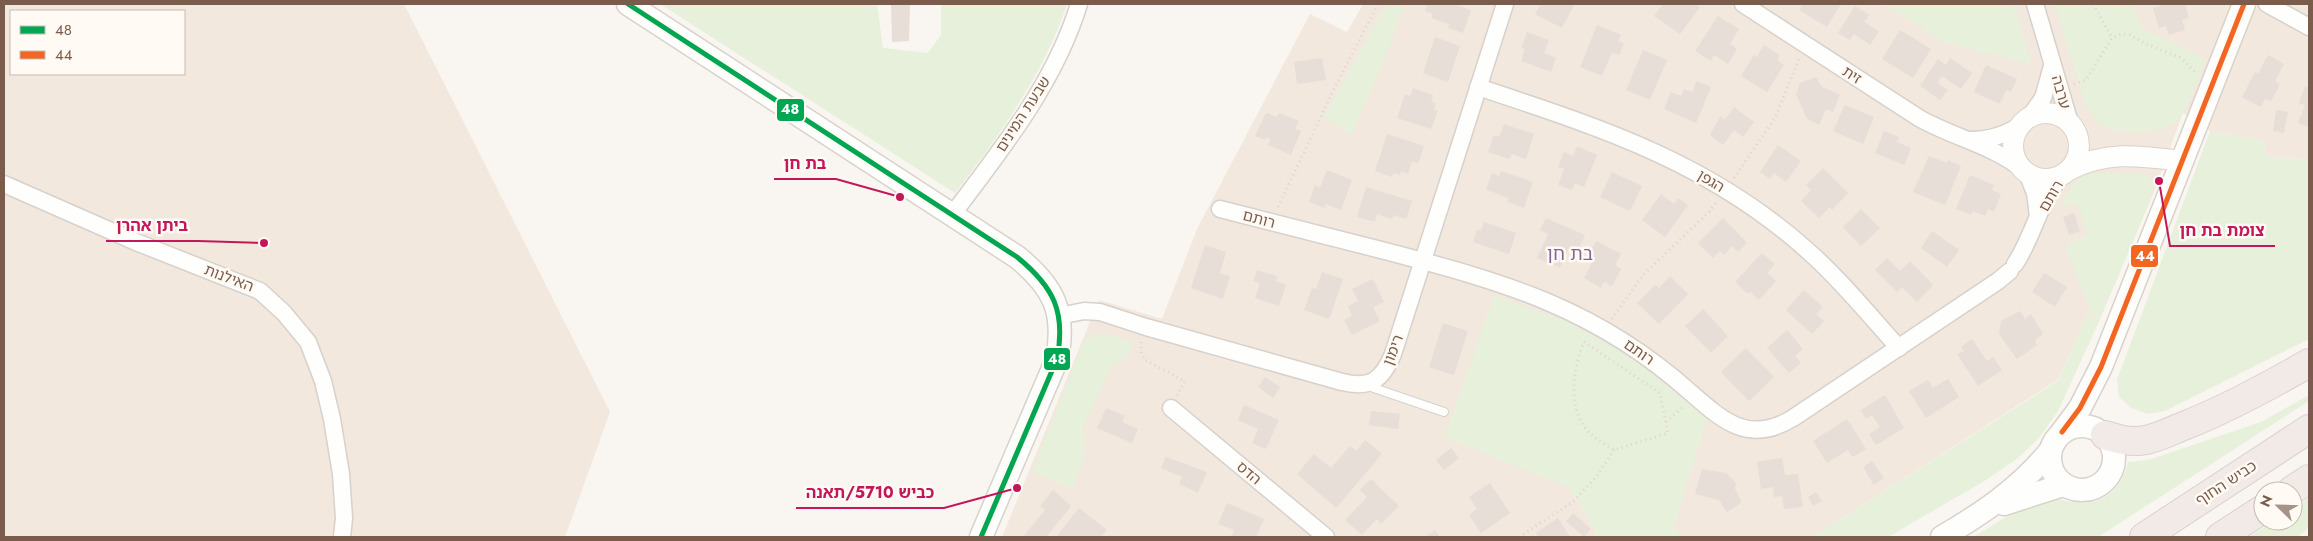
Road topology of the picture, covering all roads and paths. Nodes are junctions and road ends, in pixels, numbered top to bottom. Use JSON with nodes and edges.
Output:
{"nodes":[{"id":1,"x":628,"y":4,"type":"edge"},
{"id":2,"x":1079,"y":4,"type":"edge"},
{"id":3,"x":1378,"y":4,"type":"edge"},
{"id":4,"x":1505,"y":4,"type":"edge"},
{"id":5,"x":2035,"y":4,"type":"edge"},
{"id":6,"x":2093,"y":4,"type":"edge"},
{"id":7,"x":2244,"y":4,"type":"edge"},
{"id":8,"x":2267,"y":4,"type":"edge"},
{"id":9,"x":1752,"y":6,"type":"edge"},
{"id":10,"x":2309,"y":27,"type":"edge"},
{"id":11,"x":2112,"y":38,"type":"junction"},
{"id":12,"x":2052,"y":61,"type":"junction"},
{"id":13,"x":1478,"y":87,"type":"junction"},
{"id":14,"x":2060,"y":88,"type":"junction"},
{"id":15,"x":2211,"y":89,"type":"junction"},
{"id":16,"x":2026,"y":121,"type":"junction"},
{"id":17,"x":2072,"y":127,"type":"junction"},
{"id":18,"x":1964,"y":140,"type":"junction"},
{"id":19,"x":2130,"y":155,"type":"junction"},
{"id":20,"x":2182,"y":161,"type":"junction"},
{"id":21,"x":2025,"y":171,"type":"junction"},
{"id":22,"x":2067,"y":172,"type":"junction"},
{"id":23,"x":4,"y":184,"type":"edge"},
{"id":24,"x":1220,"y":209,"type":"dead end"},
{"id":25,"x":952,"y":215,"type":"junction"},
{"id":26,"x":2038,"y":218,"type":"junction"},
{"id":27,"x":1271,"y":222,"type":"junction"},
{"id":28,"x":1422,"y":261,"type":"junction"},
{"id":29,"x":1059,"y":316,"type":"junction"},
{"id":30,"x":1142,"y":326,"type":"junction"},
{"id":31,"x":1899,"y":348,"type":"junction"},
{"id":32,"x":2309,"y":363,"type":"edge"},
{"id":33,"x":2101,"y":367,"type":"junction"},
{"id":34,"x":1365,"y":384,"type":"junction"},
{"id":35,"x":1694,"y":396,"type":"junction"},
{"id":36,"x":1171,"y":408,"type":"joint"},
{"id":37,"x":1444,"y":412,"type":"dead end"},
{"id":38,"x":1666,"y":422,"type":"junction"},
{"id":39,"x":2309,"y":429,"type":"edge"},
{"id":40,"x":2103,"y":433,"type":"junction"},
{"id":41,"x":2056,"y":442,"type":"junction"},
{"id":42,"x":1614,"y":450,"type":"junction"},
{"id":43,"x":2063,"y":484,"type":"junction"},
{"id":44,"x":2253,"y":516,"type":"edge"},
{"id":45,"x":1974,"y":518,"type":"junction"},
{"id":46,"x":342,"y":537,"type":"edge"},
{"id":47,"x":981,"y":537,"type":"edge"},
{"id":48,"x":1326,"y":537,"type":"edge"},
{"id":49,"x":1519,"y":537,"type":"edge"},
{"id":50,"x":1942,"y":537,"type":"edge"},
{"id":51,"x":2144,"y":537,"type":"edge"},
{"id":52,"x":2220,"y":537,"type":"edge"}],
"edges":[{"from":1,"to":25,"type":"main road"},
{"from":2,"to":25,"type":"street","name":"שבעת המינים"},
{"from":3,"to":27,"type":"path"},
{"from":4,"to":13,"type":"street","name":"רימון"},
{"from":5,"to":12,"type":"street","name":"ערבה"},
{"from":6,"to":11,"type":"path"},
{"from":7,"to":15,"type":"main road"},
{"from":8,"to":10,"type":"street"},
{"from":9,"to":18,"type":"street","name":"זית"},
{"from":11,"to":14,"type":"path"},
{"from":11,"to":15,"type":"path"},
{"from":12,"to":14,"type":"street","name":"ערבה"},
{"from":12,"to":16,"type":"street","name":"ערבה"},
{"from":13,"to":28,"type":"street","name":"רימון"},
{"from":13,"to":31,"type":"street","name":"הגפן"},
{"from":14,"to":17,"type":"street","name":"ערבה"},
{"from":15,"to":20,"type":"main road"},
{"from":16,"to":17,"type":"street"},
{"from":16,"to":18,"type":"street"},
{"from":16,"to":21,"type":"street"},
{"from":17,"to":19,"type":"street"},
{"from":17,"to":22,"type":"street"},
{"from":18,"to":21,"type":"street","name":"זית"},
{"from":19,"to":20,"type":"street"},
{"from":19,"to":22,"type":"street"},
{"from":20,"to":33,"type":"main road"},
{"from":21,"to":22,"type":"street"},
{"from":21,"to":26,"type":"street","name":"רותם"},
{"from":22,"to":26,"type":"street","name":"רותם"},
{"from":23,"to":46,"type":"street","name":"האילנות"},
{"from":24,"to":27,"type":"street","name":"רותם"},
{"from":25,"to":29,"type":"main road"},
{"from":26,"to":31,"type":"street","name":"רותם"},
{"from":27,"to":28,"type":"street","name":"רותם"},
{"from":28,"to":34,"type":"street","name":"רימון"},
{"from":28,"to":35,"type":"street","name":"רותם"},
{"from":29,"to":30,"type":"street"},
{"from":29,"to":47,"type":"main road"},
{"from":30,"to":34,"type":"street"},
{"from":30,"to":36,"type":"path"},
{"from":31,"to":35,"type":"street","name":"רותם"},
{"from":32,"to":40,"type":"highway"},
{"from":33,"to":40,"type":"main road"},
{"from":33,"to":41,"type":"main road"},
{"from":34,"to":37,"type":"lane"},
{"from":35,"to":38,"type":"path"},
{"from":36,"to":48,"type":"street","name":"הדס"},
{"from":38,"to":42,"type":"path"},
{"from":38,"to":42,"type":"path"},
{"from":39,"to":51,"type":"highway","name":"כביש החוף"},
{"from":40,"to":41,"type":"main road"},
{"from":40,"to":43,"type":"main road"},
{"from":41,"to":43,"type":"main road"},
{"from":41,"to":45,"type":"main road"},
{"from":42,"to":49,"type":"path"},
{"from":43,"to":45,"type":"main road"},
{"from":44,"to":52,"type":"highway"},
{"from":45,"to":50,"type":"main road"}]}
